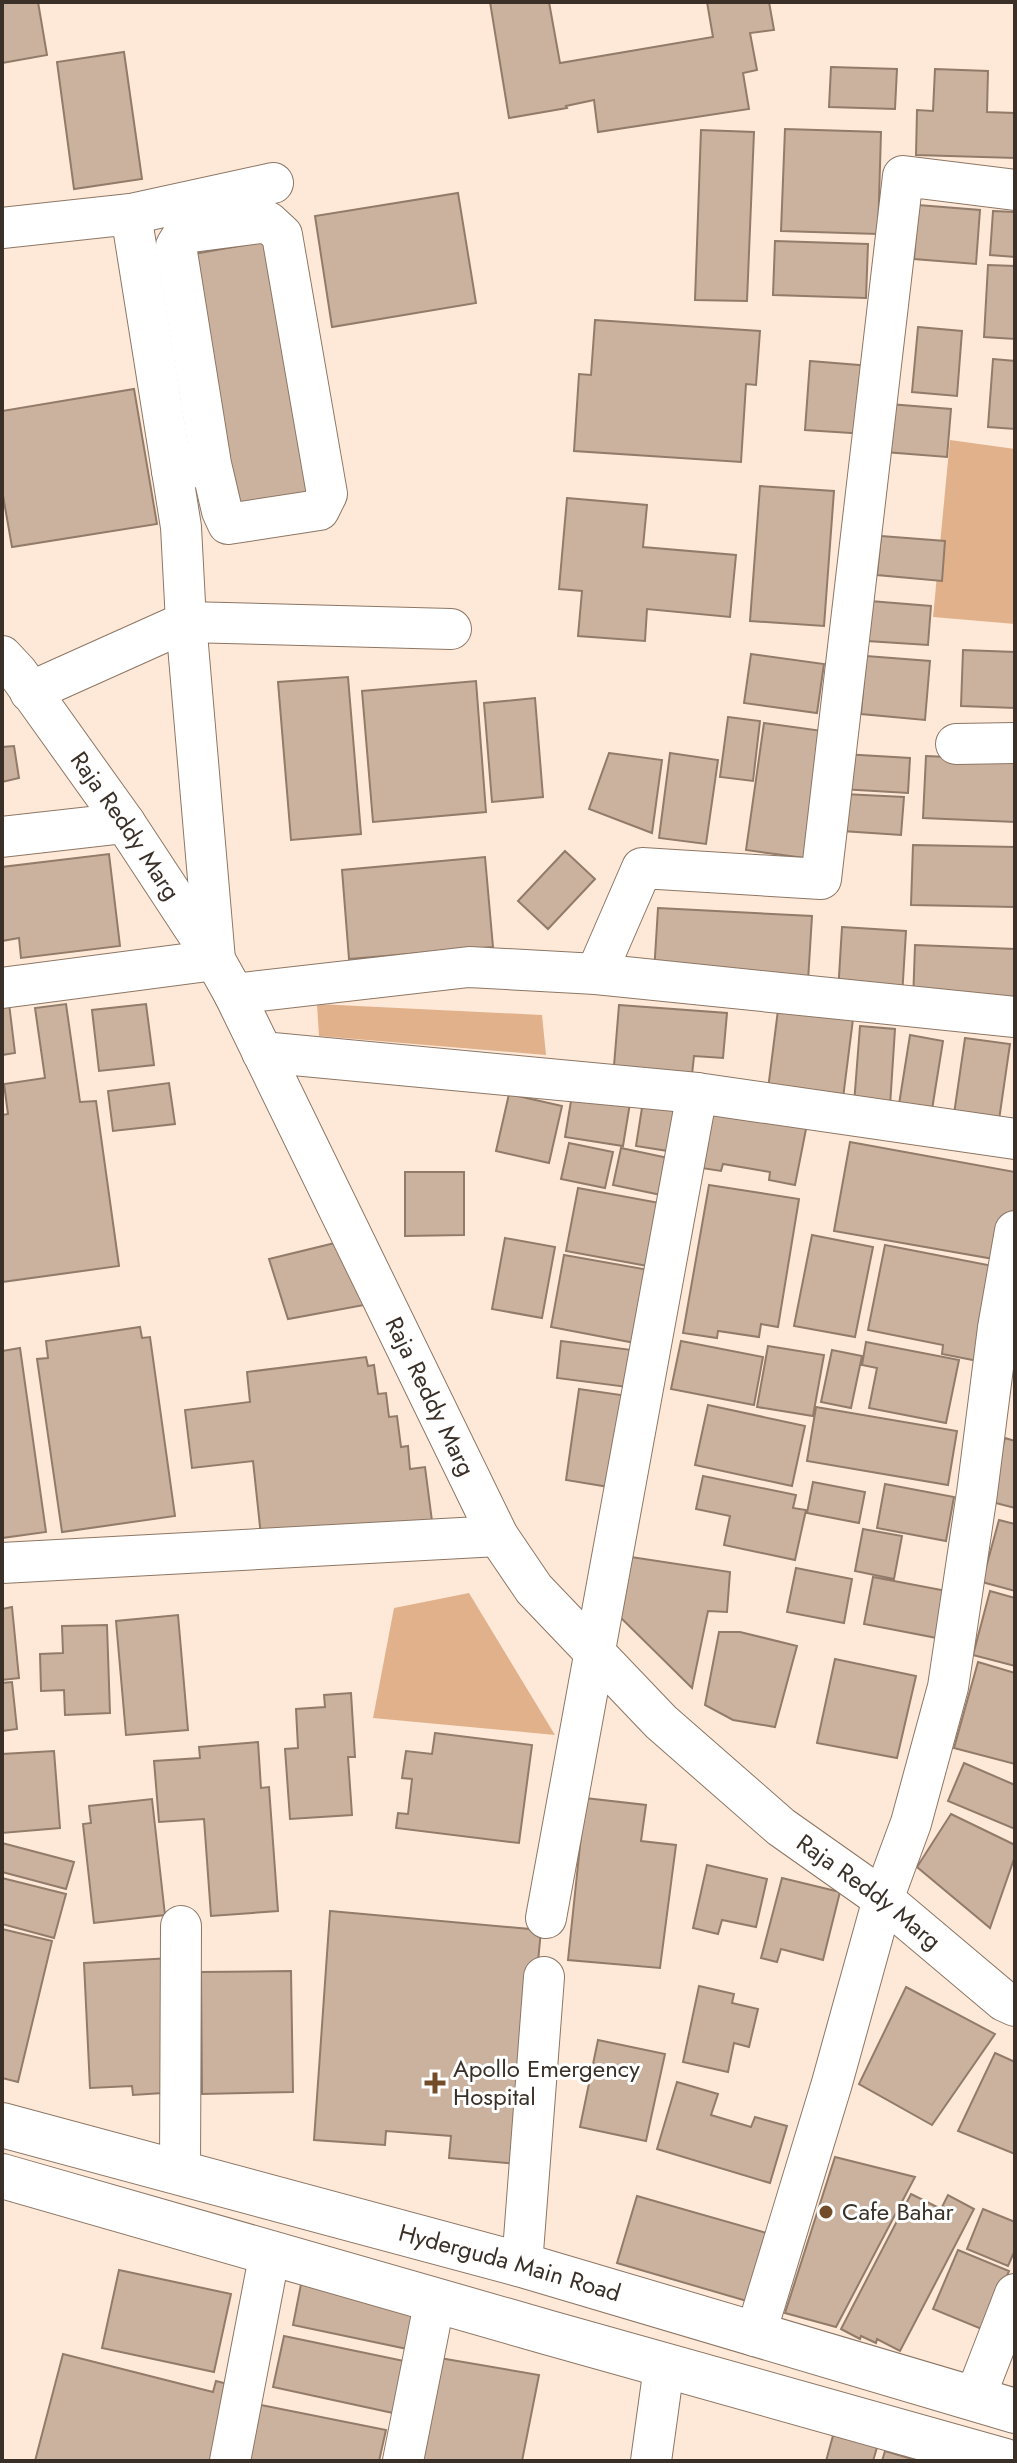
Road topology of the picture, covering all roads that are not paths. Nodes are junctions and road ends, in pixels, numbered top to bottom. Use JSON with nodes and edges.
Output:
{"nodes":[{"id":1,"x":273,"y":183,"type":"dead end"},
{"id":2,"x":1015,"y":190,"type":"edge"},
{"id":3,"x":131,"y":214,"type":"junction"},
{"id":4,"x":2,"y":228,"type":"edge"},
{"id":5,"x":211,"y":464,"type":"junction"},
{"id":6,"x":172,"y":471,"type":"junction"},
{"id":7,"x":228,"y":524,"type":"junction"},
{"id":8,"x":181,"y":527,"type":"junction"},
{"id":9,"x":186,"y":622,"type":"junction"},
{"id":10,"x":451,"y":629,"type":"dead end"},
{"id":11,"x":13,"y":674,"type":"edge"},
{"id":12,"x":1015,"y":743,"type":"edge"},
{"id":13,"x":956,"y":744,"type":"dead end"},
{"id":14,"x":125,"y":823,"type":"junction"},
{"id":15,"x":2,"y":837,"type":"edge"},
{"id":16,"x":596,"y":974,"type":"junction"},
{"id":17,"x":224,"y":977,"type":"junction"},
{"id":18,"x":2,"y":988,"type":"edge"},
{"id":19,"x":1015,"y":1017,"type":"edge"},
{"id":20,"x":262,"y":1052,"type":"junction"},
{"id":21,"x":697,"y":1093,"type":"junction"},
{"id":22,"x":1015,"y":1139,"type":"edge"},
{"id":23,"x":1015,"y":1231,"type":"edge"},
{"id":24,"x":498,"y":1536,"type":"junction"},
{"id":25,"x":2,"y":1563,"type":"edge"},
{"id":26,"x":596,"y":1653,"type":"junction"},
{"id":27,"x":883,"y":1899,"type":"junction"},
{"id":28,"x":546,"y":1918,"type":"dead end"},
{"id":29,"x":181,"y":1926,"type":"dead end"},
{"id":30,"x":544,"y":1977,"type":"dead end"},
{"id":31,"x":1015,"y":2006,"type":"edge"},
{"id":32,"x":2,"y":2125,"type":"edge"},
{"id":33,"x":180,"y":2172,"type":"junction"},
{"id":34,"x":2,"y":2176,"type":"edge"},
{"id":35,"x":270,"y":2252,"type":"junction"},
{"id":36,"x":522,"y":2265,"type":"junction"},
{"id":37,"x":1015,"y":2294,"type":"edge"},
{"id":38,"x":432,"y":2311,"type":"junction"},
{"id":39,"x":755,"y":2336,"type":"junction"},
{"id":40,"x":664,"y":2367,"type":"junction"},
{"id":41,"x":995,"y":2405,"type":"edge"},
{"id":42,"x":230,"y":2461,"type":"edge"},
{"id":43,"x":403,"y":2461,"type":"edge"},
{"id":44,"x":651,"y":2461,"type":"edge"},
{"id":45,"x":1005,"y":2461,"type":"edge"}],
"edges":[{"from":1,"to":3,"type":"street"},
{"from":2,"to":16,"type":"street"},
{"from":3,"to":4,"type":"street"},
{"from":3,"to":6,"type":"street"},
{"from":5,"to":6,"type":"street"},
{"from":5,"to":7,"type":"street"},
{"from":5,"to":7,"type":"street"},
{"from":6,"to":8,"type":"street"},
{"from":7,"to":8,"type":"street"},
{"from":8,"to":9,"type":"street"},
{"from":9,"to":10,"type":"street"},
{"from":9,"to":11,"type":"street"},
{"from":9,"to":17,"type":"street"},
{"from":11,"to":14,"type":"street","name":"Raja Reddy Marg"},
{"from":12,"to":13,"type":"street"},
{"from":14,"to":15,"type":"street"},
{"from":14,"to":17,"type":"street","name":"Raja Reddy Marg"},
{"from":16,"to":17,"type":"street"},
{"from":16,"to":19,"type":"street"},
{"from":17,"to":18,"type":"street"},
{"from":17,"to":20,"type":"street","name":"Raja Reddy Marg"},
{"from":20,"to":21,"type":"street"},
{"from":20,"to":24,"type":"street","name":"Raja Reddy Marg"},
{"from":21,"to":22,"type":"street"},
{"from":21,"to":26,"type":"street"},
{"from":23,"to":27,"type":"street"},
{"from":24,"to":25,"type":"street"},
{"from":24,"to":26,"type":"street","name":"Raja Reddy Marg"},
{"from":26,"to":27,"type":"street","name":"Raja Reddy Marg"},
{"from":26,"to":28,"type":"street"},
{"from":27,"to":31,"type":"street","name":"Raja Reddy Marg"},
{"from":27,"to":39,"type":"street"},
{"from":29,"to":33,"type":"street"},
{"from":30,"to":36,"type":"street"},
{"from":32,"to":33,"type":"main road","name":"Hyderguda Main Road"},
{"from":33,"to":36,"type":"main road","name":"Hyderguda Main Road"},
{"from":34,"to":35,"type":"main road"},
{"from":35,"to":38,"type":"main road"},
{"from":35,"to":42,"type":"street"},
{"from":36,"to":39,"type":"main road","name":"Hyderguda Main Road"},
{"from":37,"to":41,"type":"street"},
{"from":38,"to":40,"type":"main road"},
{"from":38,"to":43,"type":"street"},
{"from":39,"to":41,"type":"main road","name":"Hyderguda Main Road"},
{"from":40,"to":44,"type":"street"},
{"from":40,"to":45,"type":"main road"}]}
